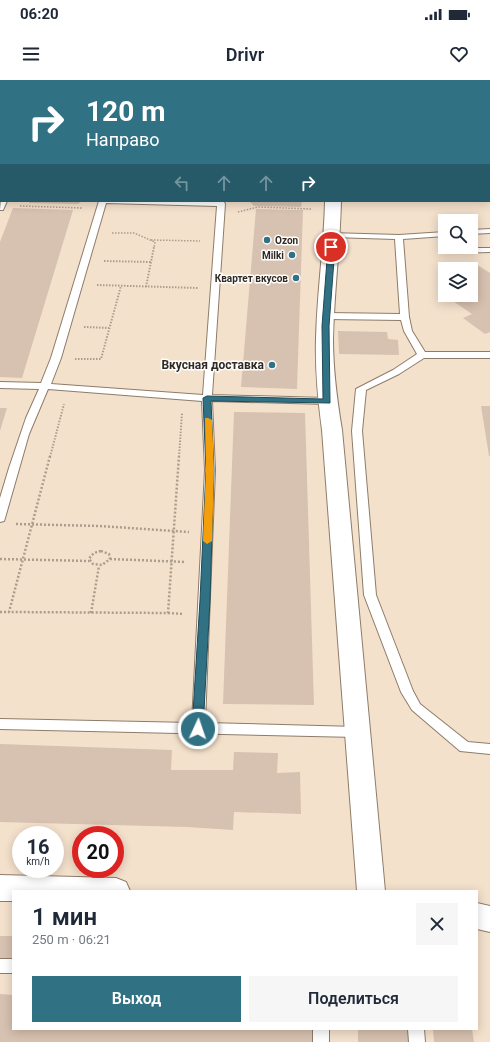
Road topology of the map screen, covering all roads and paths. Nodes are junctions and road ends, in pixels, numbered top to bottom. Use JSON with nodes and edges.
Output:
{"nodes":[{"id":1,"x":103,"y":202,"type":"edge"},
{"id":2,"x":158,"y":202,"type":"edge"},
{"id":3,"x":333,"y":202,"type":"edge"},
{"id":4,"x":1,"y":205,"type":"edge"},
{"id":5,"x":101,"y":208,"type":"junction"},
{"id":6,"x":312,"y":209,"type":"dead end"},
{"id":7,"x":220,"y":216,"type":"junction"},
{"id":8,"x":490,"y":231,"type":"edge"},
{"id":9,"x":478,"y":232,"type":"edge"},
{"id":10,"x":94,"y":233,"type":"junction"},
{"id":11,"x":438,"y":234,"type":"edge"},
{"id":12,"x":332,"y":235,"type":"junction"},
{"id":13,"x":399,"y":237,"type":"junction"},
{"id":14,"x":151,"y":240,"type":"junction"},
{"id":15,"x":218,"y":241,"type":"junction"},
{"id":16,"x":478,"y":250,"type":"edge"},
{"id":17,"x":490,"y":250,"type":"edge"},
{"id":18,"x":85,"y":260,"type":"junction"},
{"id":19,"x":151,"y":262,"type":"junction"},
{"id":20,"x":78,"y":284,"type":"junction"},
{"id":21,"x":121,"y":286,"type":"junction"},
{"id":22,"x":146,"y":288,"type":"junction"},
{"id":23,"x":215,"y":289,"type":"junction"},
{"id":24,"x":327,"y":316,"type":"junction"},
{"id":25,"x":405,"y":317,"type":"junction"},
{"id":26,"x":66,"y":326,"type":"junction"},
{"id":27,"x":109,"y":328,"type":"junction"},
{"id":28,"x":422,"y":355,"type":"junction"},
{"id":29,"x":490,"y":355,"type":"edge"},
{"id":30,"x":56,"y":358,"type":"junction"},
{"id":31,"x":0,"y":385,"type":"edge"},
{"id":32,"x":45,"y":386,"type":"junction"},
{"id":33,"x":68,"y":388,"type":"junction"},
{"id":34,"x":183,"y":396,"type":"junction"},
{"id":35,"x":207,"y":398,"type":"junction"},
{"id":36,"x":327,"y":401,"type":"junction"},
{"id":37,"x":0,"y":518,"type":"edge"},
{"id":38,"x":13,"y":524,"type":"dead end"},
{"id":39,"x":32,"y":524,"type":"junction"},
{"id":40,"x":174,"y":531,"type":"junction"},
{"id":41,"x":208,"y":533,"type":"junction"},
{"id":42,"x":0,"y":559,"type":"edge"},
{"id":43,"x":23,"y":559,"type":"junction"},
{"id":44,"x":110,"y":559,"type":"junction"},
{"id":45,"x":89,"y":561,"type":"junction"},
{"id":46,"x":172,"y":561,"type":"junction"},
{"id":47,"x":206,"y":562,"type":"junction"},
{"id":48,"x":99,"y":566,"type":"junction"},
{"id":49,"x":0,"y":612,"type":"edge"},
{"id":50,"x":9,"y":612,"type":"junction"},
{"id":51,"x":92,"y":613,"type":"junction"},
{"id":52,"x":0,"y":724,"type":"edge"},
{"id":53,"x":198,"y":729,"type":"junction"},
{"id":54,"x":357,"y":732,"type":"junction"},
{"id":55,"x":490,"y":749,"type":"edge"},
{"id":56,"x":0,"y":888,"type":"edge"},
{"id":57,"x":77,"y":890,"type":"edge"},
{"id":58,"x":371,"y":890,"type":"edge"},
{"id":59,"x":478,"y":916,"type":"edge"},
{"id":60,"x":490,"y":919,"type":"edge"},
{"id":61,"x":0,"y":966,"type":"edge"},
{"id":62,"x":12,"y":966,"type":"edge"},
{"id":63,"x":321,"y":1030,"type":"edge"},
{"id":64,"x":416,"y":1030,"type":"edge"},
{"id":65,"x":321,"y":1042,"type":"edge"},
{"id":66,"x":417,"y":1042,"type":"edge"}],
"edges":[{"from":1,"to":5,"type":"lane"},
{"from":2,"to":7,"type":"lane"},
{"from":3,"to":12,"type":"street"},
{"from":4,"to":5,"type":"path"},
{"from":5,"to":10,"type":"lane"},
{"from":6,"to":7,"type":"path"},
{"from":7,"to":15,"type":"lane"},
{"from":8,"to":9,"type":"lane"},
{"from":10,"to":14,"type":"path"},
{"from":10,"to":18,"type":"lane"},
{"from":11,"to":13,"type":"lane"},
{"from":12,"to":13,"type":"lane"},
{"from":12,"to":24,"type":"street"},
{"from":13,"to":25,"type":"lane"},
{"from":14,"to":15,"type":"path"},
{"from":14,"to":19,"type":"path"},
{"from":15,"to":23,"type":"lane"},
{"from":16,"to":17,"type":"lane"},
{"from":18,"to":19,"type":"path"},
{"from":18,"to":20,"type":"lane"},
{"from":19,"to":22,"type":"path"},
{"from":20,"to":21,"type":"path"},
{"from":20,"to":26,"type":"lane"},
{"from":21,"to":22,"type":"path"},
{"from":21,"to":27,"type":"path"},
{"from":22,"to":23,"type":"path"},
{"from":23,"to":35,"type":"lane"},
{"from":24,"to":25,"type":"lane"},
{"from":24,"to":36,"type":"street"},
{"from":25,"to":28,"type":"lane"},
{"from":26,"to":27,"type":"path"},
{"from":26,"to":30,"type":"lane"},
{"from":27,"to":30,"type":"path"},
{"from":28,"to":29,"type":"lane"},
{"from":28,"to":55,"type":"lane"},
{"from":30,"to":32,"type":"lane"},
{"from":31,"to":32,"type":"lane"},
{"from":32,"to":33,"type":"lane"},
{"from":32,"to":37,"type":"lane"},
{"from":33,"to":34,"type":"lane"},
{"from":33,"to":39,"type":"path"},
{"from":34,"to":35,"type":"lane"},
{"from":34,"to":40,"type":"path"},
{"from":35,"to":36,"type":"lane"},
{"from":35,"to":41,"type":"lane"},
{"from":36,"to":54,"type":"street"},
{"from":38,"to":39,"type":"path"},
{"from":39,"to":40,"type":"path"},
{"from":39,"to":43,"type":"path"},
{"from":40,"to":41,"type":"path"},
{"from":40,"to":46,"type":"path"},
{"from":41,"to":47,"type":"lane"},
{"from":42,"to":43,"type":"path"},
{"from":43,"to":45,"type":"path"},
{"from":43,"to":50,"type":"path"},
{"from":44,"to":45,"type":"path"},
{"from":44,"to":46,"type":"path"},
{"from":44,"to":48,"type":"path"},
{"from":45,"to":48,"type":"path"},
{"from":46,"to":47,"type":"path"},
{"from":46,"to":51,"type":"path"},
{"from":47,"to":53,"type":"lane"},
{"from":48,"to":51,"type":"path"},
{"from":49,"to":50,"type":"path"},
{"from":50,"to":51,"type":"path"},
{"from":52,"to":53,"type":"lane"},
{"from":53,"to":54,"type":"lane"},
{"from":54,"to":58,"type":"street"},
{"from":56,"to":57,"type":"street"},
{"from":59,"to":60,"type":"street"},
{"from":61,"to":62,"type":"lane"},
{"from":63,"to":65,"type":"lane"},
{"from":64,"to":66,"type":"lane"}]}
